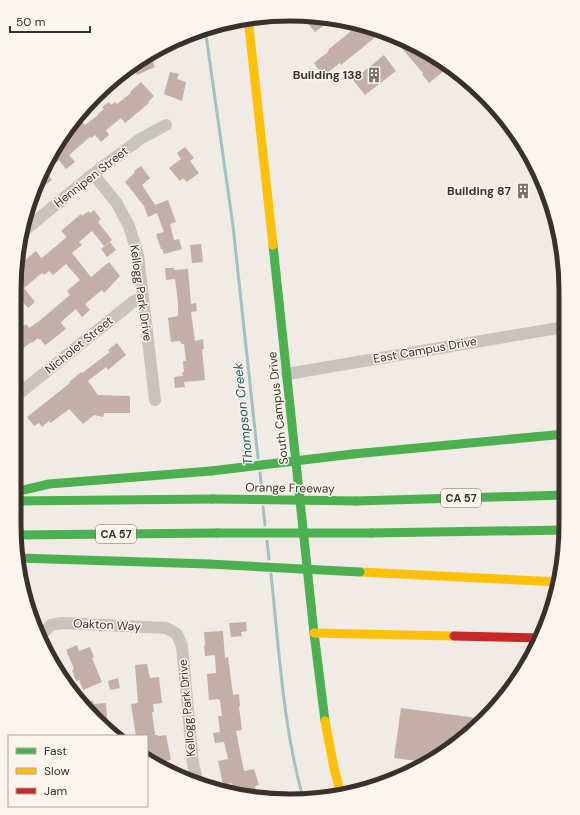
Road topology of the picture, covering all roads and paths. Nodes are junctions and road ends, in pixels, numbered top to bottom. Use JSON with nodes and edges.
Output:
{"nodes":[{"id":1,"x":249,"y":24,"type":"edge"},
{"id":2,"x":166,"y":125,"type":"dead end"},
{"id":3,"x":93,"y":174,"type":"junction"},
{"id":4,"x":28,"y":227,"type":"edge"},
{"id":5,"x":143,"y":298,"type":"junction"},
{"id":6,"x":559,"y":328,"type":"edge"},
{"id":7,"x":286,"y":374,"type":"junction"},
{"id":8,"x":21,"y":392,"type":"edge"},
{"id":9,"x":155,"y":400,"type":"dead end"},
{"id":10,"x":559,"y":429,"type":"edge"},
{"id":11,"x":559,"y":434,"type":"edge"},
{"id":12,"x":491,"y":440,"type":"junction"},
{"id":13,"x":21,"y":491,"type":"edge"},
{"id":14,"x":559,"y":495,"type":"edge"},
{"id":15,"x":21,"y":501,"type":"edge"},
{"id":16,"x":559,"y":530,"type":"edge"},
{"id":17,"x":21,"y":534,"type":"edge"},
{"id":18,"x":23,"y":558,"type":"edge"},
{"id":19,"x":445,"y":577,"type":"junction"},
{"id":20,"x":553,"y":582,"type":"edge"},
{"id":21,"x":551,"y":590,"type":"edge"},
{"id":22,"x":43,"y":633,"type":"edge"},
{"id":23,"x":314,"y":633,"type":"junction"},
{"id":24,"x":177,"y":634,"type":"joint"},
{"id":25,"x":534,"y":638,"type":"edge"},
{"id":26,"x":197,"y":777,"type":"edge"},
{"id":27,"x":340,"y":789,"type":"edge"}],
"edges":[{"from":1,"to":7,"type":"main road","name":"South Campus Drive"},
{"from":2,"to":3,"type":"street","name":"Hennipen Street"},
{"from":3,"to":4,"type":"street","name":"Hennipen Street"},
{"from":3,"to":5,"type":"street","name":"Kellogg Park Drive"},
{"from":5,"to":8,"type":"street","name":"Nicholet Street"},
{"from":5,"to":9,"type":"street","name":"Kellogg Park Drive"},
{"from":6,"to":7,"type":"street","name":"East Campus Drive"},
{"from":7,"to":23,"type":"main road","name":"South Campus Drive"},
{"from":10,"to":12,"type":"main road"},
{"from":11,"to":12,"type":"main road"},
{"from":12,"to":13,"type":"main road","bridge":true},
{"from":14,"to":15,"type":"main road","name":"Orange Freeway","number":"CA 57","bridge":true},
{"from":16,"to":17,"type":"main road","number":"CA 57","bridge":true},
{"from":18,"to":19,"type":"main road","bridge":true},
{"from":19,"to":20,"type":"main road"},
{"from":19,"to":21,"type":"main road"},
{"from":22,"to":24,"type":"street","name":"Oakton Way"},
{"from":23,"to":25,"type":"main road"},
{"from":23,"to":27,"type":"main road","name":"South Campus Drive"},
{"from":24,"to":26,"type":"street","name":"Kellogg Park Drive"}]}
